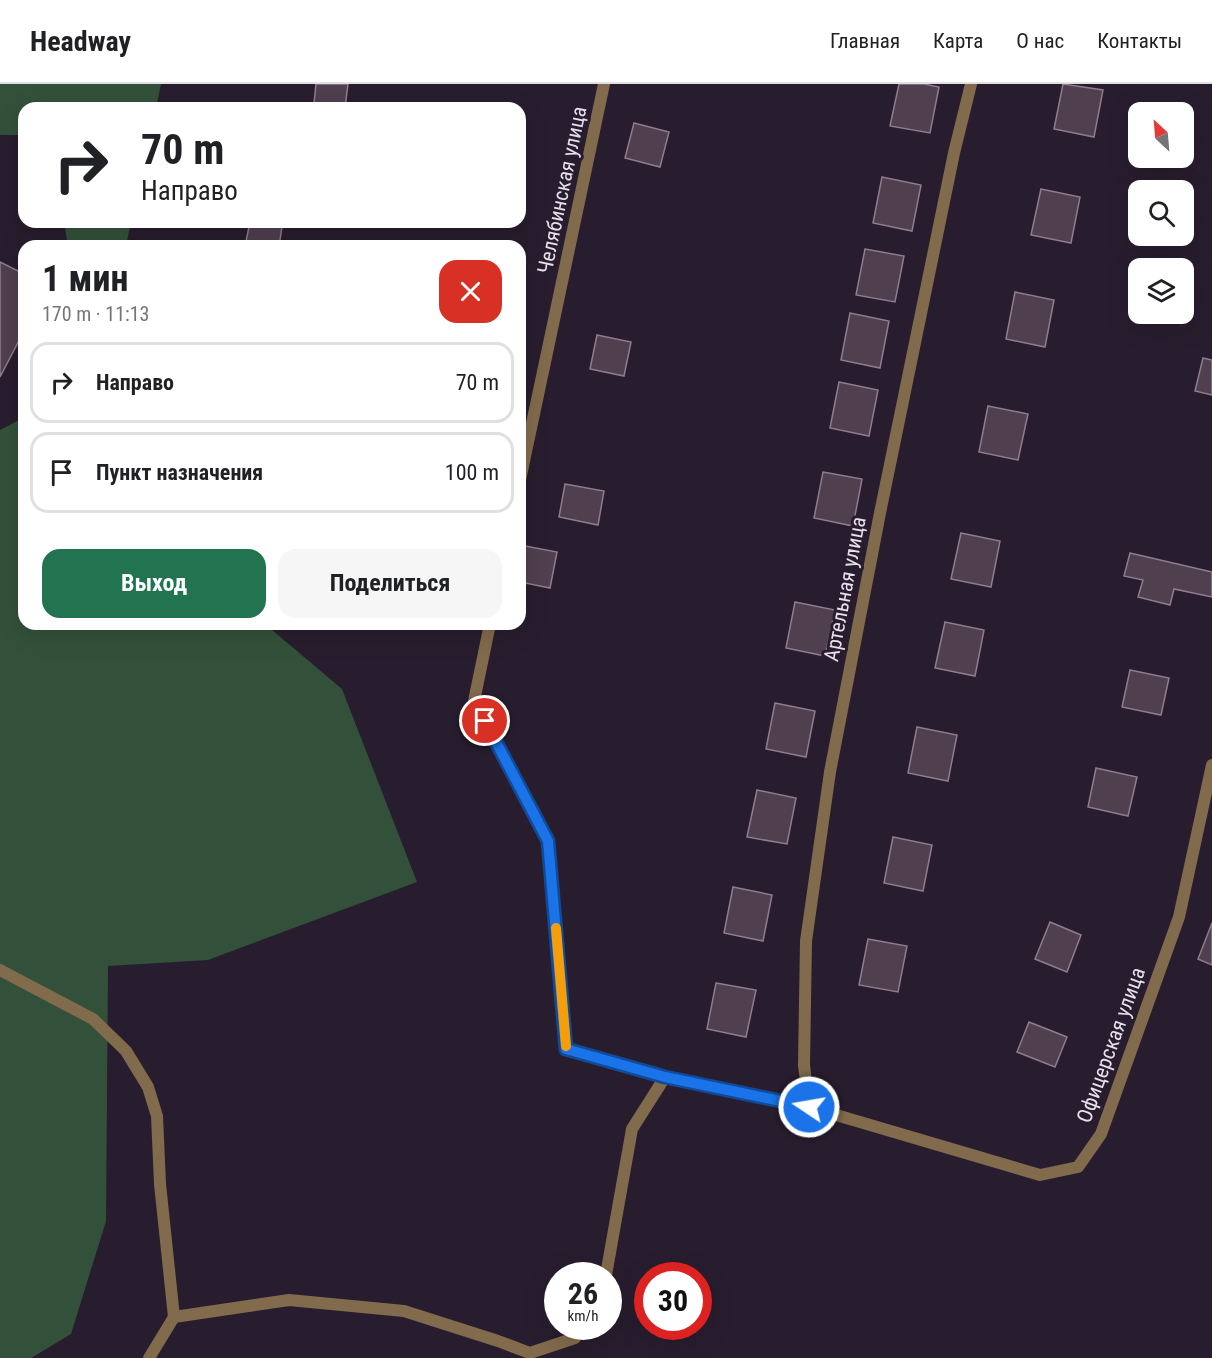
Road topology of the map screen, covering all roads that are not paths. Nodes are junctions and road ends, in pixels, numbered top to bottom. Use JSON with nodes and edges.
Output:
{"nodes":[{"id":1,"x":604,"y":84,"type":"edge"},
{"id":2,"x":971,"y":84,"type":"edge"},
{"id":3,"x":526,"y":452,"type":"edge"},
{"id":4,"x":489,"y":630,"type":"edge"},
{"id":5,"x":1212,"y":765,"type":"edge"},
{"id":6,"x":0,"y":970,"type":"edge"},
{"id":7,"x":665,"y":1077,"type":"junction"},
{"id":8,"x":809,"y":1107,"type":"junction"},
{"id":9,"x":608,"y":1262,"type":"edge"},
{"id":10,"x":174,"y":1317,"type":"junction"},
{"id":11,"x":569,"y":1340,"type":"edge"},
{"id":12,"x":149,"y":1358,"type":"edge"}],
"edges":[{"from":1,"to":3,"type":"street","name":"Челябинская улица"},
{"from":2,"to":8,"type":"street","name":"Артельная улица"},
{"from":4,"to":7,"type":"street","name":"Офицерская улица"},
{"from":5,"to":8,"type":"street","name":"Офицерская улица"},
{"from":6,"to":10,"type":"street"},
{"from":7,"to":8,"type":"street","name":"Офицерская улица"},
{"from":7,"to":9,"type":"street"},
{"from":10,"to":11,"type":"street"},
{"from":10,"to":12,"type":"street"}]}
